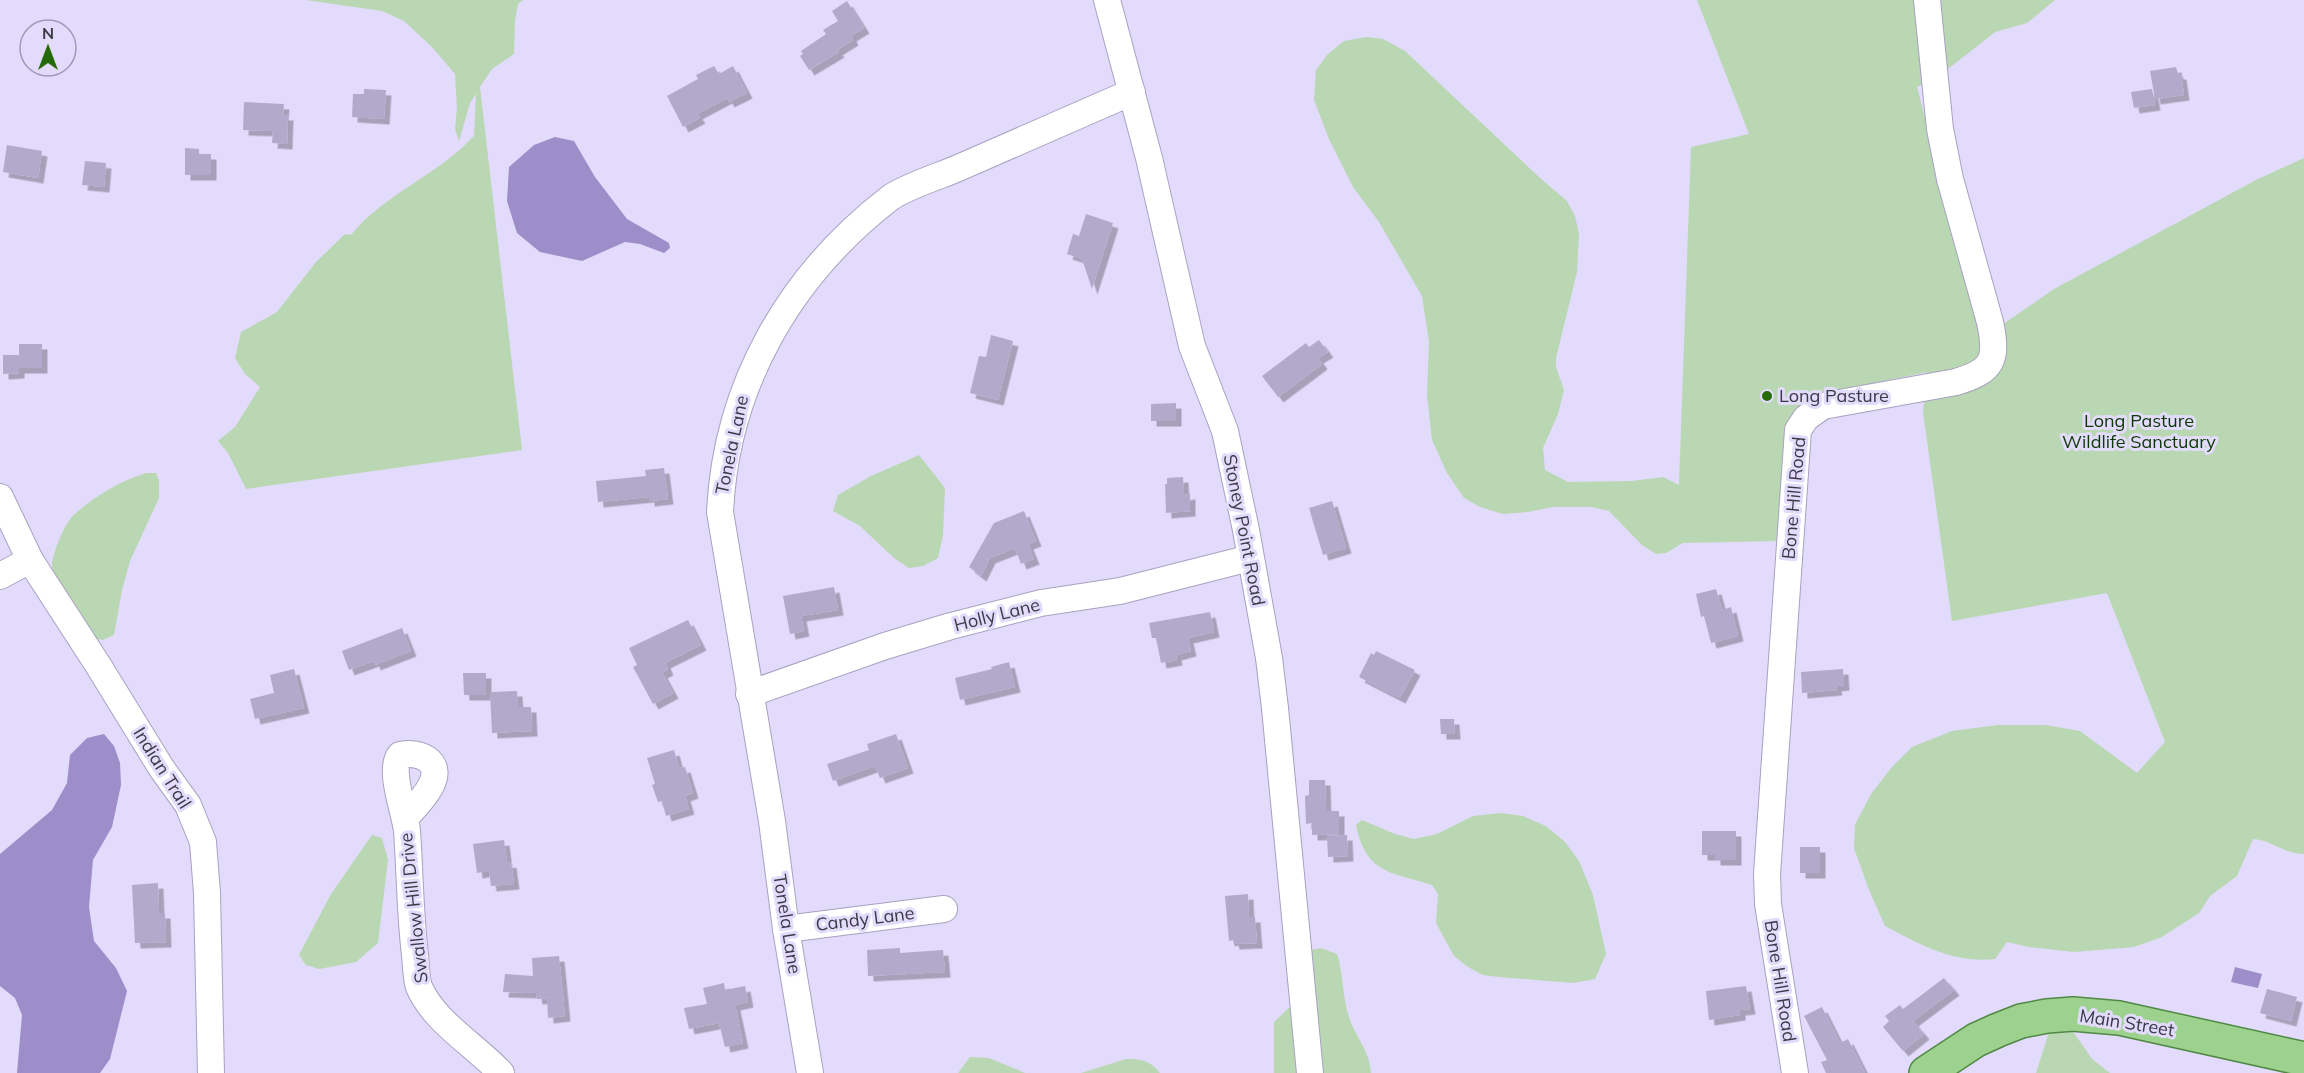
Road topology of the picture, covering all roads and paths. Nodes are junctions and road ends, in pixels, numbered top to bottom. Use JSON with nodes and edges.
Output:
{"nodes":[{"id":1,"x":1107,"y":0,"type":"edge"},
{"id":2,"x":1927,"y":0,"type":"edge"},
{"id":3,"x":1132,"y":92,"type":"junction"},
{"id":4,"x":0,"y":497,"type":"edge"},
{"id":5,"x":1250,"y":558,"type":"junction"},
{"id":6,"x":30,"y":560,"type":"junction"},
{"id":7,"x":0,"y":576,"type":"edge"},
{"id":8,"x":750,"y":694,"type":"junction"},
{"id":9,"x":405,"y":818,"type":"dead end"},
{"id":10,"x":944,"y":909,"type":"dead end"},
{"id":11,"x":786,"y":929,"type":"junction"},
{"id":12,"x":2304,"y":1059,"type":"edge"},
{"id":13,"x":211,"y":1073,"type":"edge"},
{"id":14,"x":501,"y":1073,"type":"edge"},
{"id":15,"x":810,"y":1073,"type":"edge"},
{"id":16,"x":1310,"y":1073,"type":"edge"},
{"id":17,"x":1795,"y":1073,"type":"edge"},
{"id":18,"x":1926,"y":1073,"type":"edge"}],
"edges":[{"from":1,"to":3,"type":"street","name":"Stoney Point Road"},
{"from":2,"to":17,"type":"street","name":"Bone Hill Road"},
{"from":3,"to":5,"type":"street","name":"Stoney Point Road"},
{"from":3,"to":8,"type":"street","name":"Tonela Lane"},
{"from":4,"to":6,"type":"street","name":"Indian Trail"},
{"from":5,"to":8,"type":"street","name":"Holly Lane"},
{"from":5,"to":16,"type":"street","name":"Stoney Point Road"},
{"from":6,"to":7,"type":"street"},
{"from":6,"to":13,"type":"street","name":"Indian Trail"},
{"from":8,"to":11,"type":"street","name":"Tonela Lane"},
{"from":9,"to":14,"type":"street","name":"Swallow Hill Drive"},
{"from":10,"to":11,"type":"street","name":"Candy Lane"},
{"from":11,"to":15,"type":"street","name":"Tonela Lane"},
{"from":12,"to":18,"type":"main road","name":"Main Street"}]}
